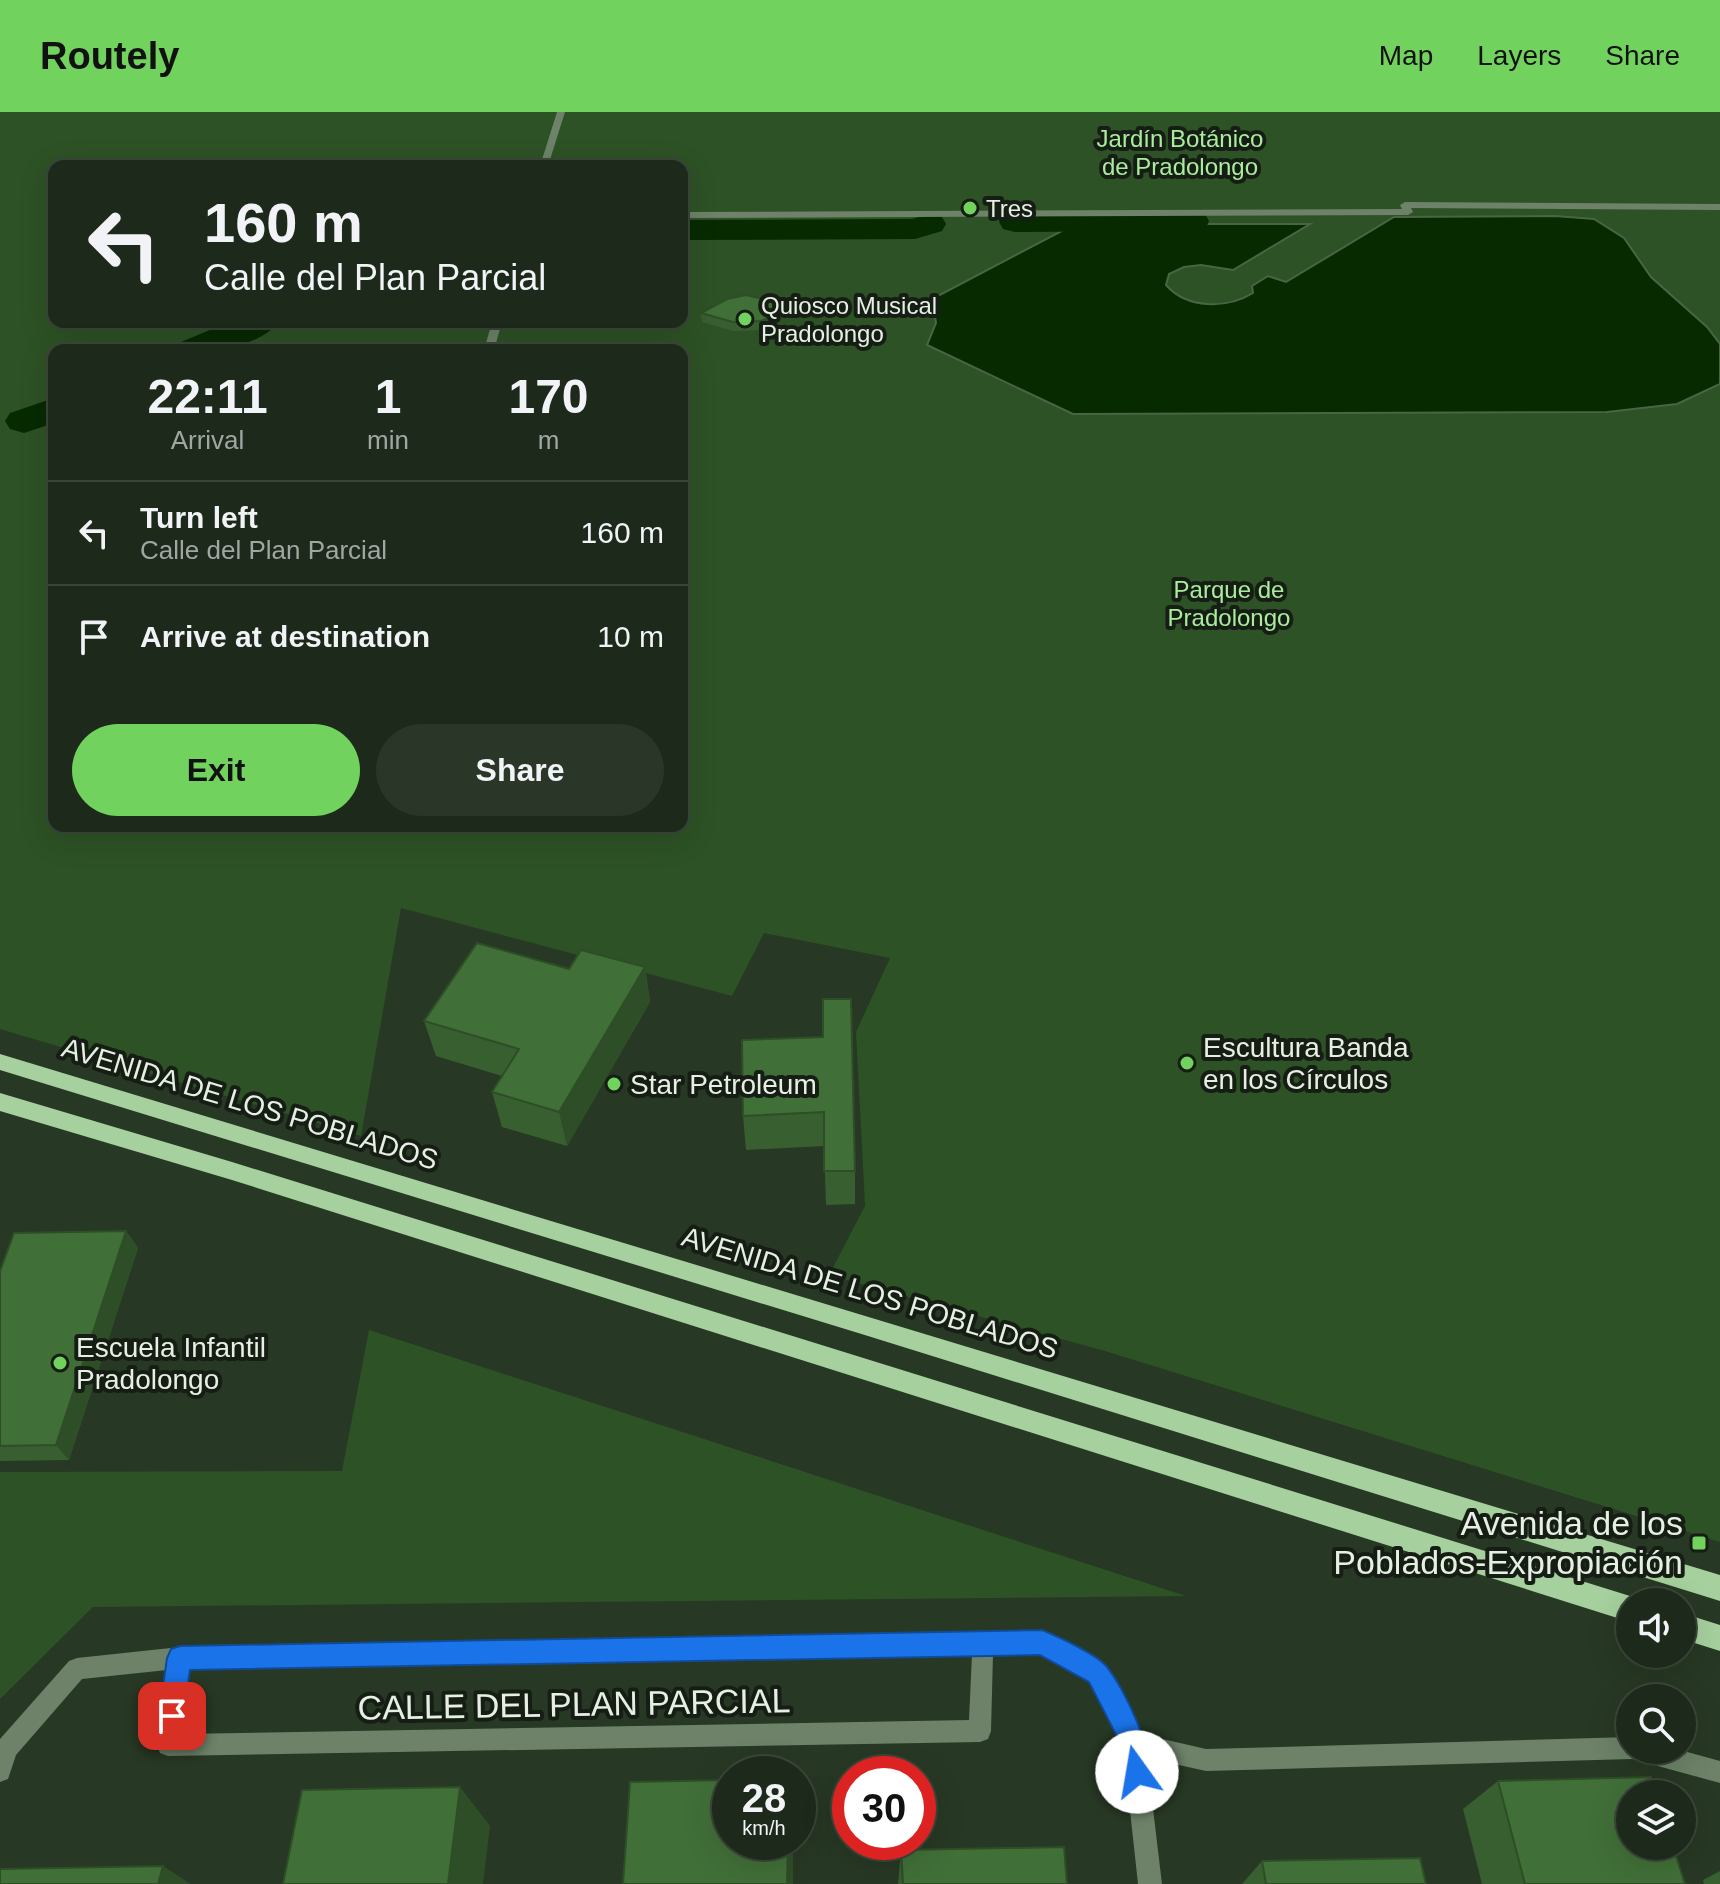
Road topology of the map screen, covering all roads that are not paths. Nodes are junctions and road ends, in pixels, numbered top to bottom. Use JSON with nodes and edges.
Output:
{"nodes":[{"id":1,"x":561,"y":112,"type":"edge"},
{"id":2,"x":546,"y":160,"type":"edge"},
{"id":3,"x":1720,"y":207,"type":"edge"},
{"id":4,"x":688,"y":215,"type":"edge"},
{"id":5,"x":0,"y":1062,"type":"edge"},
{"id":6,"x":0,"y":1102,"type":"edge"},
{"id":7,"x":1720,"y":1588,"type":"edge"},
{"id":8,"x":1616,"y":1605,"type":"edge"},
{"id":9,"x":1696,"y":1630,"type":"edge"},
{"id":10,"x":1720,"y":1638,"type":"edge"},
{"id":11,"x":983,"y":1643,"type":"junction"},
{"id":12,"x":180,"y":1658,"type":"junction"},
{"id":13,"x":1134,"y":1744,"type":"junction"},
{"id":14,"x":1616,"y":1748,"type":"edge"},
{"id":15,"x":2,"y":1757,"type":"edge"},
{"id":16,"x":1690,"y":1764,"type":"edge"},
{"id":17,"x":1720,"y":1772,"type":"edge"},
{"id":18,"x":1150,"y":1884,"type":"edge"}],
"edges":[{"from":1,"to":2,"type":"street"},
{"from":3,"to":4,"type":"street"},
{"from":5,"to":7,"type":"main road","name":"AVENIDA DE LOS POBLADOS"},
{"from":6,"to":8,"type":"main road"},
{"from":9,"to":10,"type":"main road"},
{"from":11,"to":12,"type":"street","name":"CALLE DEL PLAN PARCIAL"},
{"from":11,"to":12,"type":"street","name":"CALLE DEL PLAN PARCIAL"},
{"from":11,"to":13,"type":"street","name":"CALLE DEL PLAN PARCIAL"},
{"from":12,"to":15,"type":"street","name":"CALLE DEL PLAN PARCIAL"},
{"from":13,"to":14,"type":"street"},
{"from":13,"to":18,"type":"street"},
{"from":16,"to":17,"type":"street"}]}
